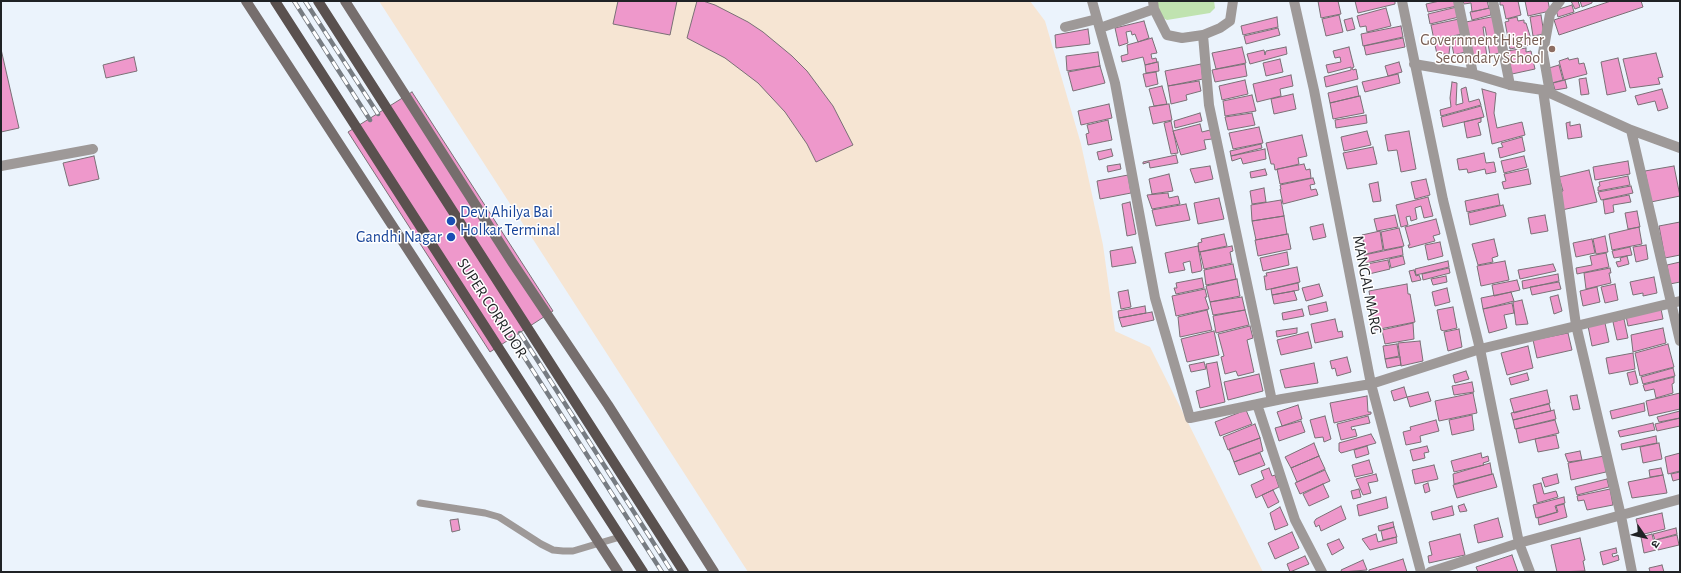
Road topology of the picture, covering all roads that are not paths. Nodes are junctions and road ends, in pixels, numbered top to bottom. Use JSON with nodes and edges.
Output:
{"nodes":[{"id":1,"x":246,"y":1,"type":"edge"},
{"id":2,"x":275,"y":1,"type":"edge"},
{"id":3,"x":318,"y":1,"type":"edge"},
{"id":4,"x":345,"y":1,"type":"edge"},
{"id":5,"x":1092,"y":1,"type":"edge"},
{"id":6,"x":1233,"y":1,"type":"edge"},
{"id":7,"x":1294,"y":1,"type":"edge"},
{"id":8,"x":1402,"y":1,"type":"edge"},
{"id":9,"x":1458,"y":1,"type":"edge"},
{"id":10,"x":1493,"y":1,"type":"edge"},
{"id":11,"x":1560,"y":1,"type":"edge"},
{"id":12,"x":1153,"y":5,"type":"edge"},
{"id":13,"x":1099,"y":24,"type":"junction"},
{"id":14,"x":1065,"y":27,"type":"dead end"},
{"id":15,"x":1203,"y":35,"type":"junction"},
{"id":16,"x":1414,"y":64,"type":"junction"},
{"id":17,"x":1473,"y":74,"type":"junction"},
{"id":18,"x":1510,"y":85,"type":"junction"},
{"id":19,"x":1546,"y":92,"type":"junction"},
{"id":20,"x":1631,"y":130,"type":"junction"},
{"id":21,"x":1680,"y":148,"type":"edge"},
{"id":22,"x":93,"y":149,"type":"dead end"},
{"id":23,"x":1,"y":166,"type":"edge"},
{"id":24,"x":1675,"y":301,"type":"edge"},
{"id":25,"x":1576,"y":325,"type":"junction"},
{"id":26,"x":1680,"y":340,"type":"edge"},
{"id":27,"x":1480,"y":349,"type":"junction"},
{"id":28,"x":1371,"y":384,"type":"junction"},
{"id":29,"x":1272,"y":401,"type":"junction"},
{"id":30,"x":1257,"y":404,"type":"junction"},
{"id":31,"x":1680,"y":499,"type":"edge"},
{"id":32,"x":420,"y":503,"type":"dead end"},
{"id":33,"x":1621,"y":516,"type":"junction"},
{"id":34,"x":620,"y":537,"type":"junction"},
{"id":35,"x":599,"y":543,"type":"junction"},
{"id":36,"x":1519,"y":543,"type":"junction"},
{"id":37,"x":618,"y":572,"type":"edge"},
{"id":38,"x":643,"y":572,"type":"edge"},
{"id":39,"x":684,"y":572,"type":"edge"},
{"id":40,"x":714,"y":572,"type":"edge"},
{"id":41,"x":1322,"y":572,"type":"edge"},
{"id":42,"x":1421,"y":572,"type":"edge"},
{"id":43,"x":1430,"y":572,"type":"edge"},
{"id":44,"x":1530,"y":572,"type":"edge"},
{"id":45,"x":1632,"y":572,"type":"edge"}],
"edges":[{"from":1,"to":35,"type":"street"},
{"from":2,"to":34,"type":"main road","name":"SUPER CORRIDOR"},
{"from":3,"to":39,"type":"main road","name":"SUPER CORRIDOR"},
{"from":4,"to":40,"type":"street"},
{"from":5,"to":13,"type":"street"},
{"from":6,"to":15,"type":"street"},
{"from":7,"to":28,"type":"street","name":"MANGAL MARG"},
{"from":8,"to":16,"type":"street"},
{"from":9,"to":17,"type":"street"},
{"from":10,"to":18,"type":"street"},
{"from":11,"to":19,"type":"street"},
{"from":12,"to":13,"type":"street"},
{"from":12,"to":15,"type":"street"},
{"from":13,"to":14,"type":"street"},
{"from":13,"to":30,"type":"street"},
{"from":15,"to":29,"type":"street"},
{"from":16,"to":17,"type":"street"},
{"from":16,"to":27,"type":"street"},
{"from":17,"to":18,"type":"street"},
{"from":18,"to":19,"type":"street"},
{"from":19,"to":20,"type":"street"},
{"from":19,"to":25,"type":"street"},
{"from":20,"to":21,"type":"street"},
{"from":20,"to":24,"type":"street"},
{"from":22,"to":23,"type":"street"},
{"from":24,"to":25,"type":"street"},
{"from":24,"to":26,"type":"street"},
{"from":25,"to":27,"type":"street"},
{"from":25,"to":33,"type":"street"},
{"from":27,"to":28,"type":"street"},
{"from":27,"to":36,"type":"street"},
{"from":28,"to":29,"type":"street"},
{"from":28,"to":42,"type":"street","name":"MANGAL MARG"},
{"from":29,"to":30,"type":"street"},
{"from":30,"to":41,"type":"street"},
{"from":31,"to":33,"type":"street"},
{"from":32,"to":35,"type":"lane"},
{"from":33,"to":36,"type":"street"},
{"from":33,"to":45,"type":"street"},
{"from":34,"to":35,"type":"lane"},
{"from":34,"to":38,"type":"main road","name":"SUPER CORRIDOR"},
{"from":35,"to":37,"type":"street"},
{"from":36,"to":43,"type":"street"},
{"from":36,"to":44,"type":"street"}]}
